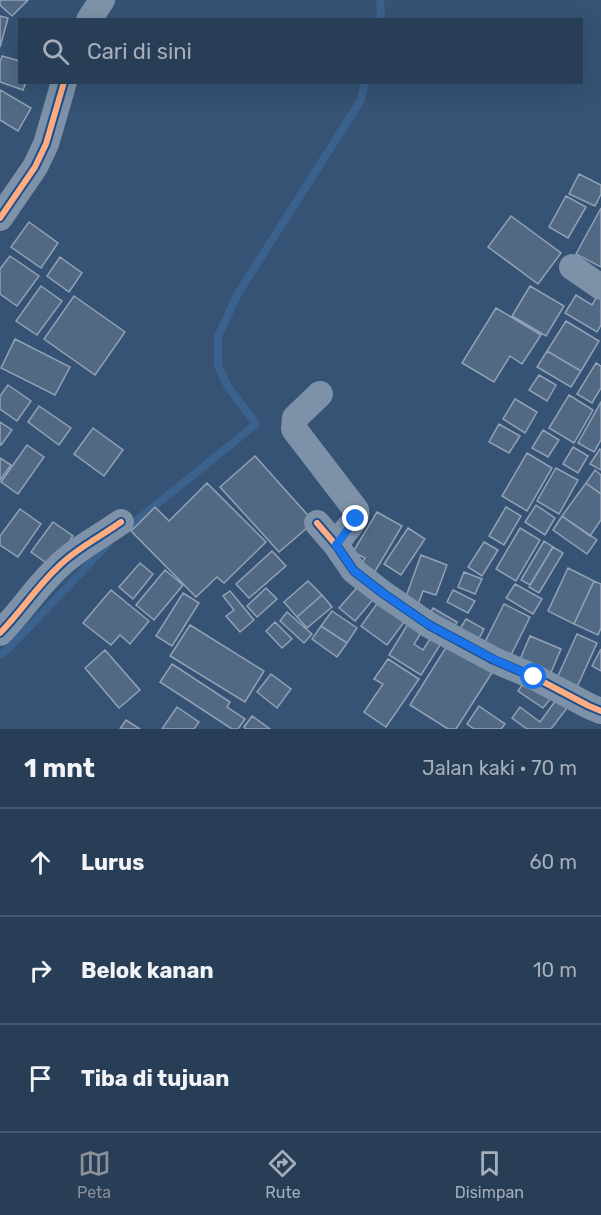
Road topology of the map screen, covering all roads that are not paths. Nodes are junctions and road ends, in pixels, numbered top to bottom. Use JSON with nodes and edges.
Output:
{"nodes":[{"id":1,"x":102,"y":0,"type":"edge"},
{"id":2,"x":91,"y":18,"type":"edge"},
{"id":3,"x":63,"y":84,"type":"edge"},
{"id":4,"x":0,"y":218,"type":"edge"},
{"id":5,"x":572,"y":267,"type":"dead end"},
{"id":6,"x":601,"y":287,"type":"edge"},
{"id":7,"x":320,"y":394,"type":"dead end"},
{"id":8,"x":121,"y":522,"type":"dead end"},
{"id":9,"x":317,"y":523,"type":"dead end"},
{"id":10,"x":336,"y":545,"type":"junction"},
{"id":11,"x":0,"y":633,"type":"edge"},
{"id":12,"x":601,"y":711,"type":"edge"}],
"edges":[{"from":1,"to":2,"type":"street"},
{"from":3,"to":4,"type":"street"},
{"from":5,"to":6,"type":"street"},
{"from":7,"to":10,"type":"street"},
{"from":8,"to":11,"type":"street"},
{"from":9,"to":10,"type":"street"},
{"from":10,"to":12,"type":"street"}]}
